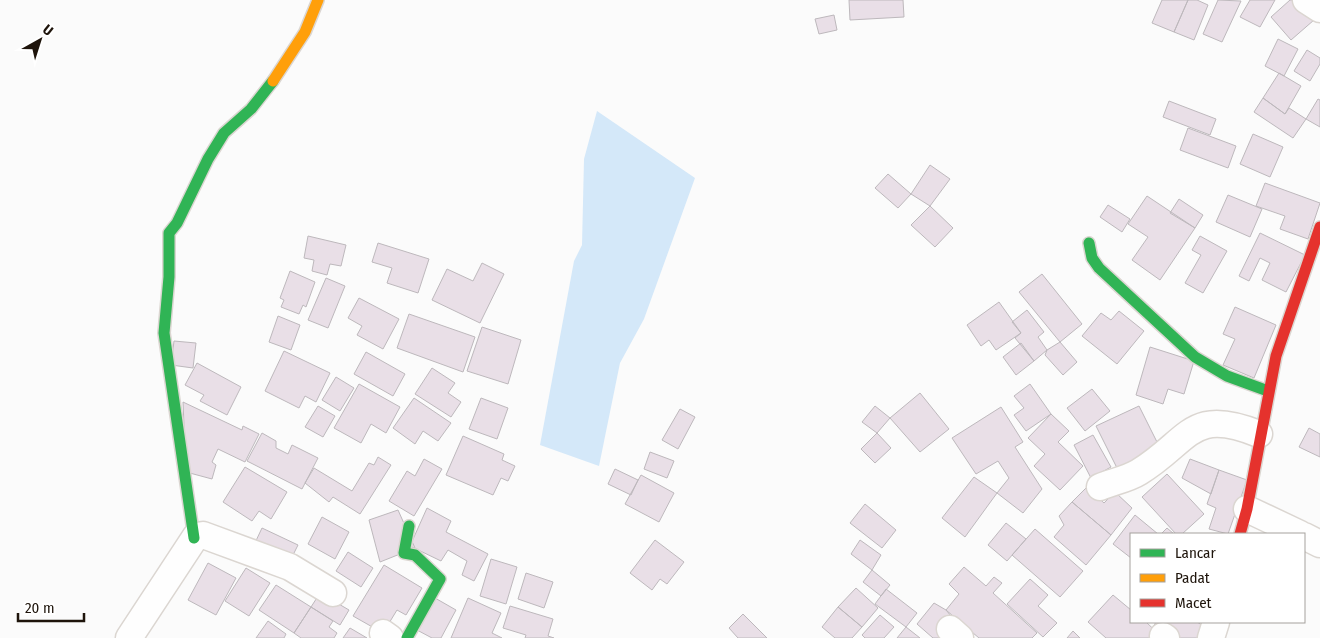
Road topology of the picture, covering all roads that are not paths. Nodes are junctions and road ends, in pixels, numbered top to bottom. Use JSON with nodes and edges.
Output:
{"nodes":[{"id":1,"x":318,"y":0,"type":"edge"},
{"id":2,"x":1306,"y":0,"type":"edge"},
{"id":3,"x":1320,"y":9,"type":"edge"},
{"id":4,"x":1320,"y":227,"type":"edge"},
{"id":5,"x":1089,"y":243,"type":"dead end"},
{"id":6,"x":1268,"y":391,"type":"junction"},
{"id":7,"x":1260,"y":434,"type":"junction"},
{"id":8,"x":1100,"y":487,"type":"dead end"},
{"id":9,"x":1247,"y":509,"type":"junction"},
{"id":10,"x":409,"y":526,"type":"dead end"},
{"id":11,"x":1240,"y":533,"type":"edge"},
{"id":12,"x":1298,"y":533,"type":"edge"},
{"id":13,"x":1305,"y":536,"type":"edge"},
{"id":14,"x":194,"y":538,"type":"junction"},
{"id":15,"x":1320,"y":544,"type":"edge"},
{"id":16,"x":333,"y":593,"type":"dead end"},
{"id":17,"x":1216,"y":623,"type":"edge"},
{"id":18,"x":393,"y":636,"type":"edge"},
{"id":19,"x":130,"y":638,"type":"edge"},
{"id":20,"x":1211,"y":638,"type":"edge"}],
"edges":[{"from":1,"to":14,"type":"street"},
{"from":2,"to":3,"type":"street"},
{"from":4,"to":6,"type":"street"},
{"from":5,"to":6,"type":"street"},
{"from":6,"to":7,"type":"street"},
{"from":7,"to":8,"type":"street"},
{"from":7,"to":9,"type":"street"},
{"from":9,"to":11,"type":"street"},
{"from":9,"to":12,"type":"street"},
{"from":10,"to":18,"type":"street"},
{"from":13,"to":15,"type":"street"},
{"from":14,"to":16,"type":"street"},
{"from":14,"to":19,"type":"street"},
{"from":17,"to":20,"type":"street"}]}
